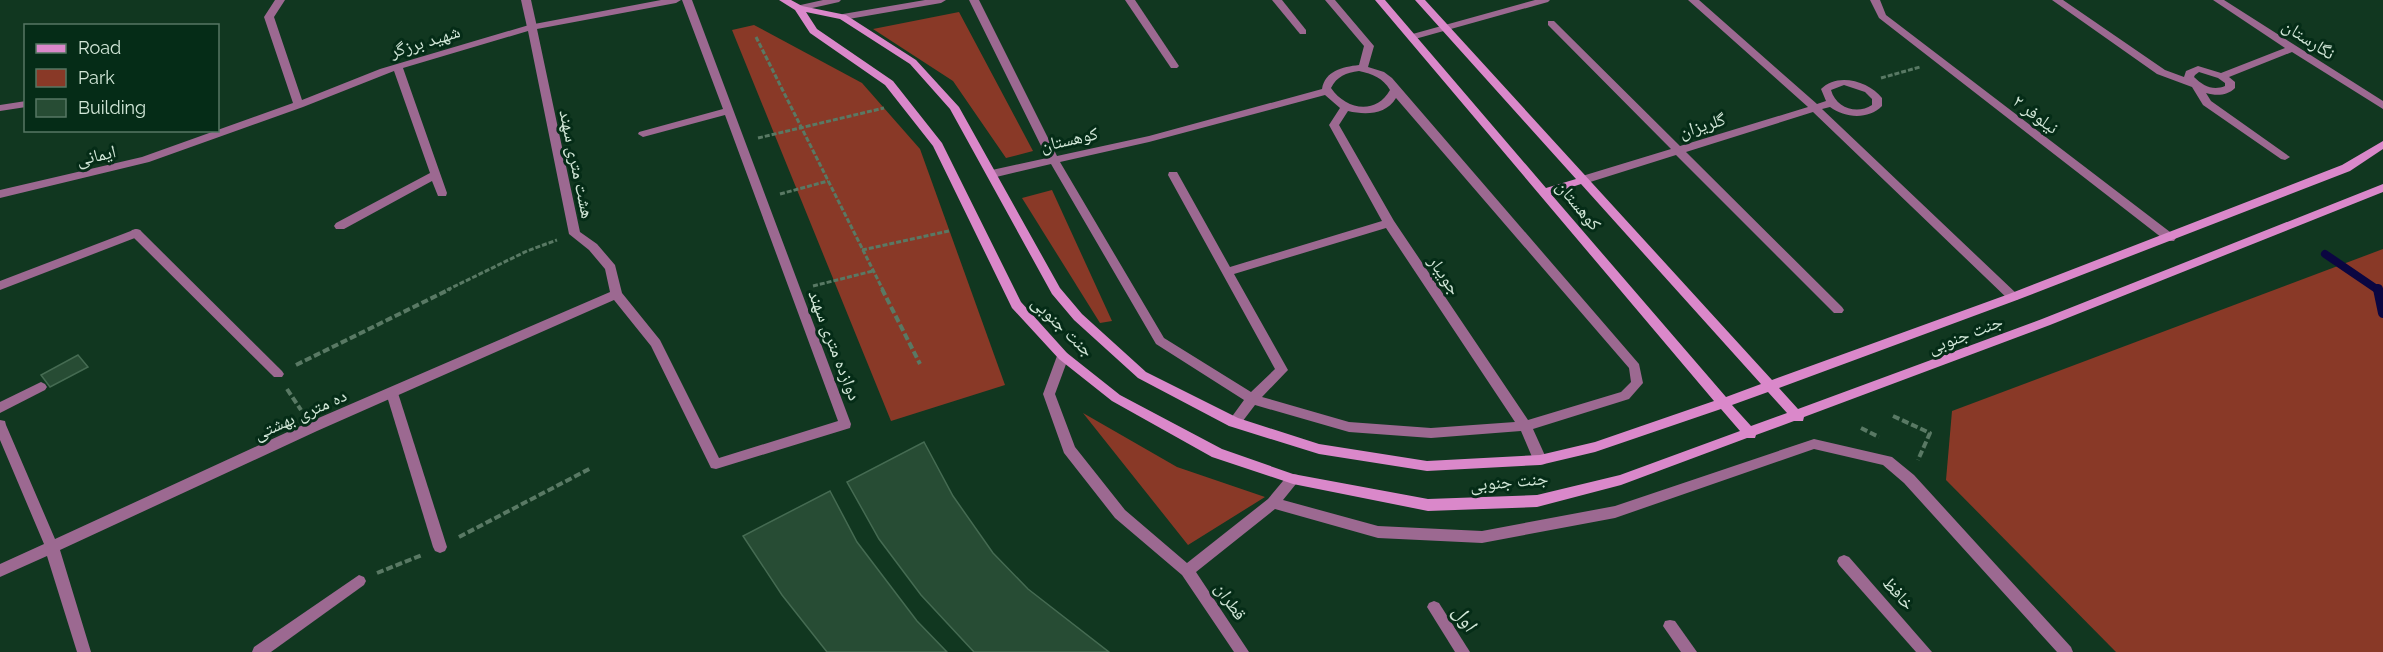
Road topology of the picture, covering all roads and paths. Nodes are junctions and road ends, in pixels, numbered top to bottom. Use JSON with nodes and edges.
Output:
{"nodes":[{"id":1,"x":280,"y":0,"type":"edge"},
{"id":2,"x":526,"y":0,"type":"edge"},
{"id":3,"x":675,"y":0,"type":"edge"},
{"id":4,"x":687,"y":0,"type":"edge"},
{"id":5,"x":784,"y":0,"type":"edge"},
{"id":6,"x":836,"y":0,"type":"edge"},
{"id":7,"x":941,"y":0,"type":"edge"},
{"id":8,"x":974,"y":0,"type":"edge"},
{"id":9,"x":1130,"y":0,"type":"edge"},
{"id":10,"x":1277,"y":0,"type":"edge"},
{"id":11,"x":1330,"y":0,"type":"edge"},
{"id":12,"x":1380,"y":0,"type":"edge"},
{"id":13,"x":1420,"y":0,"type":"edge"},
{"id":14,"x":1545,"y":0,"type":"edge"},
{"id":15,"x":1693,"y":0,"type":"edge"},
{"id":16,"x":1875,"y":0,"type":"edge"},
{"id":17,"x":2056,"y":0,"type":"edge"},
{"id":18,"x":2218,"y":0,"type":"edge"},
{"id":19,"x":799,"y":8,"type":"junction"},
{"id":20,"x":843,"y":17,"type":"junction"},
{"id":21,"x":1551,"y":23,"type":"dead end"},
{"id":22,"x":532,"y":27,"type":"junction"},
{"id":23,"x":1445,"y":29,"type":"junction"},
{"id":24,"x":1303,"y":32,"type":"dead end"},
{"id":25,"x":756,"y":37,"type":"dead end"},
{"id":26,"x":1412,"y":37,"type":"junction"},
{"id":27,"x":2293,"y":48,"type":"junction"},
{"id":28,"x":1941,"y":62,"type":"junction"},
{"id":29,"x":1174,"y":66,"type":"dead end"},
{"id":30,"x":398,"y":67,"type":"junction"},
{"id":31,"x":1363,"y":68,"type":"junction"},
{"id":32,"x":2222,"y":75,"type":"junction"},
{"id":33,"x":1858,"y":84,"type":"junction"},
{"id":34,"x":2196,"y":86,"type":"junction"},
{"id":35,"x":1395,"y":90,"type":"junction"},
{"id":36,"x":1327,"y":91,"type":"junction"},
{"id":37,"x":1831,"y":103,"type":"junction"},
{"id":38,"x":24,"y":104,"type":"edge"},
{"id":39,"x":299,"y":105,"type":"junction"},
{"id":40,"x":2383,"y":106,"type":"edge"},
{"id":41,"x":1345,"y":107,"type":"junction"},
{"id":42,"x":0,"y":108,"type":"edge"},
{"id":43,"x":884,"y":108,"type":"dead end"},
{"id":44,"x":1815,"y":108,"type":"junction"},
{"id":45,"x":728,"y":111,"type":"junction"},
{"id":46,"x":802,"y":128,"type":"junction"},
{"id":47,"x":643,"y":134,"type":"dead end"},
{"id":48,"x":739,"y":142,"type":"junction"},
{"id":49,"x":2383,"y":144,"type":"edge"},
{"id":50,"x":1677,"y":150,"type":"junction"},
{"id":51,"x":2284,"y":157,"type":"dead end"},
{"id":52,"x":1054,"y":161,"type":"junction"},
{"id":53,"x":436,"y":174,"type":"junction"},
{"id":54,"x":992,"y":174,"type":"junction"},
{"id":55,"x":1173,"y":175,"type":"dead end"},
{"id":56,"x":1583,"y":180,"type":"junction"},
{"id":57,"x":828,"y":182,"type":"junction"},
{"id":58,"x":2383,"y":188,"type":"edge"},
{"id":59,"x":1545,"y":192,"type":"junction"},
{"id":60,"x":442,"y":193,"type":"dead end"},
{"id":61,"x":0,"y":194,"type":"edge"},
{"id":62,"x":761,"y":198,"type":"junction"},
{"id":63,"x":1389,"y":223,"type":"junction"},
{"id":64,"x":340,"y":226,"type":"dead end"},
{"id":65,"x":949,"y":231,"type":"dead end"},
{"id":66,"x":575,"y":234,"type":"junction"},
{"id":67,"x":2170,"y":238,"type":"junction"},
{"id":68,"x":862,"y":250,"type":"junction"},
{"id":69,"x":873,"y":271,"type":"junction"},
{"id":70,"x":1226,"y":272,"type":"junction"},
{"id":71,"x":0,"y":286,"type":"edge"},
{"id":72,"x":795,"y":291,"type":"junction"},
{"id":73,"x":616,"y":294,"type":"junction"},
{"id":74,"x":2013,"y":297,"type":"junction"},
{"id":75,"x":1838,"y":310,"type":"dead end"},
{"id":76,"x":1063,"y":356,"type":"junction"},
{"id":77,"x":920,"y":364,"type":"dead end"},
{"id":78,"x":278,"y":374,"type":"junction"},
{"id":79,"x":1770,"y":385,"type":"junction"},
{"id":80,"x":41,"y":387,"type":"dead end"},
{"id":81,"x":392,"y":393,"type":"junction"},
{"id":82,"x":1252,"y":399,"type":"junction"},
{"id":83,"x":1723,"y":403,"type":"junction"},
{"id":84,"x":0,"y":408,"type":"edge"},
{"id":85,"x":1893,"y":416,"type":"dead end"},
{"id":86,"x":1798,"y":417,"type":"junction"},
{"id":87,"x":1234,"y":422,"type":"junction"},
{"id":88,"x":0,"y":425,"type":"edge"},
{"id":89,"x":1526,"y":426,"type":"junction"},
{"id":90,"x":312,"y":427,"type":"junction"},
{"id":91,"x":1750,"y":434,"type":"junction"},
{"id":92,"x":1540,"y":460,"type":"junction"},
{"id":93,"x":591,"y":468,"type":"dead end"},
{"id":94,"x":1293,"y":479,"type":"junction"},
{"id":95,"x":1909,"y":479,"type":"junction"},
{"id":96,"x":1273,"y":503,"type":"junction"},
{"id":97,"x":440,"y":547,"type":"junction"},
{"id":98,"x":52,"y":548,"type":"junction"},
{"id":99,"x":1844,"y":561,"type":"dead end"},
{"id":100,"x":0,"y":571,"type":"edge"},
{"id":101,"x":1187,"y":571,"type":"junction"},
{"id":102,"x":359,"y":580,"type":"joint"},
{"id":103,"x":1434,"y":607,"type":"dead end"},
{"id":104,"x":1670,"y":626,"type":"dead end"},
{"id":105,"x":84,"y":652,"type":"edge"},
{"id":106,"x":259,"y":652,"type":"edge"},
{"id":107,"x":1242,"y":652,"type":"edge"},
{"id":108,"x":1463,"y":652,"type":"edge"},
{"id":109,"x":1690,"y":652,"type":"edge"},
{"id":110,"x":1925,"y":652,"type":"edge"},
{"id":111,"x":2066,"y":652,"type":"edge"}],
"edges":[{"from":1,"to":39,"type":"street"},
{"from":2,"to":22,"type":"street","name":"هشت متری سهند"},
{"from":3,"to":22,"type":"street","name":"شهید برزگر"},
{"from":4,"to":45,"type":"street","name":"دوازده متری سهند"},
{"from":5,"to":19,"type":"main road","name":"جنت جنوبی"},
{"from":6,"to":19,"type":"street"},
{"from":7,"to":20,"type":"street"},
{"from":8,"to":52,"type":"street"},
{"from":9,"to":29,"type":"street"},
{"from":10,"to":24,"type":"street"},
{"from":11,"to":31,"type":"street"},
{"from":12,"to":26,"type":"main road","name":"کوهستان"},
{"from":13,"to":23,"type":"main road","name":"کوهستان"},
{"from":14,"to":23,"type":"street"},
{"from":15,"to":44,"type":"street"},
{"from":16,"to":28,"type":"street","name":"نیلوفر ۲"},
{"from":17,"to":34,"type":"street"},
{"from":18,"to":27,"type":"street","name":"نگارستان"},
{"from":19,"to":20,"type":"main road","name":"جنت جنوبی"},
{"from":19,"to":76,"type":"main road","name":"جنت جنوبی"},
{"from":20,"to":54,"type":"main road","name":"جنت جنوبی"},
{"from":21,"to":50,"type":"street"},
{"from":22,"to":30,"type":"street","name":"شهید برزگر"},
{"from":22,"to":66,"type":"street","name":"هشت متری سهند"},
{"from":23,"to":26,"type":"street"},
{"from":23,"to":56,"type":"main road","name":"کوهستان"},
{"from":25,"to":46,"type":"path"},
{"from":26,"to":59,"type":"main road","name":"کوهستان"},
{"from":27,"to":32,"type":"street"},
{"from":27,"to":40,"type":"street","name":"نگارستان"},
{"from":28,"to":33,"type":"path"},
{"from":28,"to":67,"type":"street","name":"نیلوفر ۲"},
{"from":30,"to":39,"type":"street","name":"شهید برزگر"},
{"from":30,"to":53,"type":"street"},
{"from":31,"to":35,"type":"street"},
{"from":31,"to":36,"type":"street"},
{"from":32,"to":34,"type":"street"},
{"from":32,"to":34,"type":"street"},
{"from":33,"to":37,"type":"street"},
{"from":33,"to":37,"type":"street"},
{"from":34,"to":51,"type":"street"},
{"from":35,"to":41,"type":"street"},
{"from":35,"to":89,"type":"street"},
{"from":36,"to":41,"type":"street"},
{"from":36,"to":52,"type":"street","name":"کوهستان"},
{"from":37,"to":44,"type":"street","name":"گلریزان"},
{"from":38,"to":42,"type":"street"},
{"from":39,"to":61,"type":"street","name":"ایمانی"},
{"from":41,"to":63,"type":"street","name":"جویبار"},
{"from":43,"to":46,"type":"path"},
{"from":44,"to":50,"type":"street","name":"گلریزان"},
{"from":44,"to":74,"type":"street"},
{"from":45,"to":47,"type":"street"},
{"from":45,"to":48,"type":"street","name":"دوازده متری سهند"},
{"from":46,"to":48,"type":"path"},
{"from":46,"to":57,"type":"path"},
{"from":48,"to":62,"type":"street","name":"دوازده متری سهند"},
{"from":49,"to":67,"type":"main road","name":"جنت جنوبی"},
{"from":50,"to":56,"type":"street","name":"گلریزان"},
{"from":50,"to":75,"type":"street"},
{"from":52,"to":54,"type":"street","name":"کوهستان"},
{"from":52,"to":82,"type":"street"},
{"from":53,"to":60,"type":"street"},
{"from":53,"to":64,"type":"street"},
{"from":54,"to":87,"type":"main road","name":"جنت جنوبی"},
{"from":55,"to":70,"type":"street"},
{"from":56,"to":59,"type":"main road"},
{"from":56,"to":79,"type":"main road","name":"کوهستان"},
{"from":57,"to":62,"type":"path"},
{"from":57,"to":68,"type":"path"},
{"from":58,"to":86,"type":"main road","name":"جنت جنوبی"},
{"from":59,"to":83,"type":"main road","name":"کوهستان"},
{"from":62,"to":72,"type":"street","name":"دوازده متری سهند"},
{"from":63,"to":70,"type":"street"},
{"from":63,"to":89,"type":"street","name":"جویبار"},
{"from":65,"to":68,"type":"path"},
{"from":66,"to":73,"type":"street","name":"هشت متری سهند"},
{"from":66,"to":78,"type":"path"},
{"from":67,"to":74,"type":"main road","name":"جنت جنوبی"},
{"from":68,"to":69,"type":"path"},
{"from":69,"to":72,"type":"path"},
{"from":69,"to":77,"type":"path"},
{"from":70,"to":82,"type":"street"},
{"from":71,"to":78,"type":"street"},
{"from":72,"to":73,"type":"street","name":"دوازده متری سهند"},
{"from":73,"to":81,"type":"street","name":"ده متری بهشتی"},
{"from":74,"to":79,"type":"main road","name":"جنت جنوبی"},
{"from":76,"to":94,"type":"main road","name":"جنت جنوبی"},
{"from":76,"to":101,"type":"street","name":"قطران"},
{"from":78,"to":90,"type":"path"},
{"from":79,"to":83,"type":"main road","name":"جنت جنوبی"},
{"from":79,"to":86,"type":"main road","name":"کوهستان"},
{"from":80,"to":84,"type":"street"},
{"from":81,"to":90,"type":"street","name":"ده متری بهشتی"},
{"from":81,"to":97,"type":"street"},
{"from":82,"to":87,"type":"street"},
{"from":82,"to":89,"type":"street"},
{"from":83,"to":91,"type":"main road","name":"کوهستان"},
{"from":83,"to":92,"type":"main road","name":"جنت جنوبی"},
{"from":85,"to":95,"type":"path"},
{"from":86,"to":91,"type":"main road","name":"جنت جنوبی"},
{"from":87,"to":92,"type":"main road","name":"جنت جنوبی"},
{"from":88,"to":98,"type":"street"},
{"from":89,"to":92,"type":"street","name":"جویبار"},
{"from":90,"to":98,"type":"street","name":"ده متری بهشتی"},
{"from":91,"to":94,"type":"main road","name":"جنت جنوبی"},
{"from":93,"to":97,"type":"path"},
{"from":94,"to":96,"type":"street"},
{"from":95,"to":96,"type":"street"},
{"from":95,"to":111,"type":"street"},
{"from":96,"to":101,"type":"street"},
{"from":97,"to":102,"type":"path"},
{"from":98,"to":100,"type":"street","name":"ده متری بهشتی"},
{"from":98,"to":105,"type":"street"},
{"from":99,"to":110,"type":"street","name":"خافظ"},
{"from":101,"to":107,"type":"street","name":"قطران"},
{"from":102,"to":106,"type":"street"},
{"from":103,"to":108,"type":"street","name":"اول"},
{"from":104,"to":109,"type":"street"}]}
